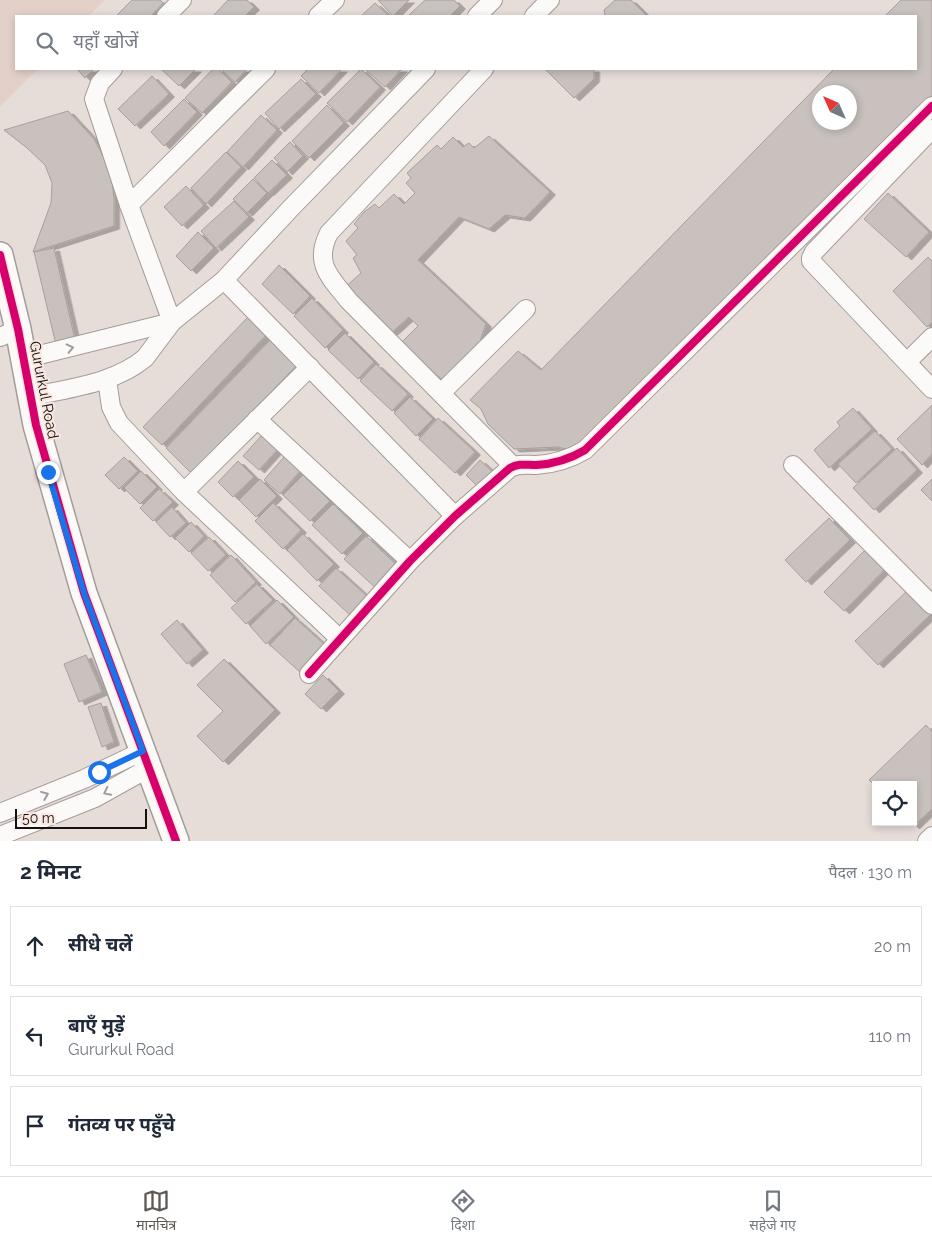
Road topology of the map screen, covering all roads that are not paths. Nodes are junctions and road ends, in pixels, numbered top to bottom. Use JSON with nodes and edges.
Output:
{"nodes":[{"id":1,"x":182,"y":0,"type":"edge"},
{"id":2,"x":335,"y":0,"type":"edge"},
{"id":3,"x":492,"y":0,"type":"edge"},
{"id":4,"x":167,"y":15,"type":"edge"},
{"id":5,"x":319,"y":15,"type":"edge"},
{"id":6,"x":478,"y":15,"type":"edge"},
{"id":7,"x":112,"y":70,"type":"edge"},
{"id":8,"x":265,"y":70,"type":"edge"},
{"id":9,"x":425,"y":70,"type":"edge"},
{"id":10,"x":483,"y":70,"type":"edge"},
{"id":11,"x":932,"y":106,"type":"edge"},
{"id":12,"x":932,"y":129,"type":"edge"},
{"id":13,"x":129,"y":205,"type":"junction"},
{"id":14,"x":0,"y":255,"type":"edge"},
{"id":15,"x":224,"y":280,"type":"junction"},
{"id":16,"x":526,"y":309,"type":"dead end"},
{"id":17,"x":172,"y":322,"type":"junction"},
{"id":18,"x":9,"y":333,"type":"edge"},
{"id":19,"x":932,"y":337,"type":"edge"},
{"id":20,"x":23,"y":359,"type":"junction"},
{"id":21,"x":907,"y":362,"type":"junction"},
{"id":22,"x":310,"y":367,"type":"junction"},
{"id":23,"x":107,"y":379,"type":"junction"},
{"id":24,"x":932,"y":388,"type":"edge"},
{"id":25,"x":441,"y":393,"type":"junction"},
{"id":26,"x":30,"y":397,"type":"junction"},
{"id":27,"x":257,"y":419,"type":"junction"},
{"id":28,"x":793,"y":465,"type":"dead end"},
{"id":29,"x":513,"y":466,"type":"junction"},
{"id":30,"x":184,"y":492,"type":"junction"},
{"id":31,"x":455,"y":516,"type":"junction"},
{"id":32,"x":410,"y":561,"type":"junction"},
{"id":33,"x":932,"y":606,"type":"edge"},
{"id":34,"x":340,"y":639,"type":"junction"},
{"id":35,"x":308,"y":674,"type":"dead end"},
{"id":36,"x":146,"y":760,"type":"junction"},
{"id":37,"x":0,"y":813,"type":"edge"},
{"id":38,"x":0,"y":836,"type":"edge"},
{"id":39,"x":932,"y":836,"type":"edge"},
{"id":40,"x":176,"y":841,"type":"edge"},
{"id":41,"x":927,"y":841,"type":"edge"}],
"edges":[{"from":1,"to":4,"type":"street"},
{"from":2,"to":5,"type":"street"},
{"from":3,"to":6,"type":"street"},
{"from":7,"to":13,"type":"street"},
{"from":8,"to":13,"type":"street"},
{"from":9,"to":15,"type":"street"},
{"from":10,"to":25,"type":"street"},
{"from":11,"to":29,"type":"street"},
{"from":12,"to":21,"type":"street"},
{"from":13,"to":17,"type":"street"},
{"from":14,"to":18,"type":"street","name":"Gururkul Road"},
{"from":15,"to":17,"type":"street"},
{"from":15,"to":22,"type":"street"},
{"from":16,"to":25,"type":"street"},
{"from":20,"to":17,"type":"street","one_way":true},
{"from":17,"to":23,"type":"street"},
{"from":18,"to":20,"type":"street","name":"Gururkul Road"},
{"from":19,"to":21,"type":"street"},
{"from":20,"to":26,"type":"street","name":"Gururkul Road"},
{"from":21,"to":24,"type":"street"},
{"from":22,"to":27,"type":"street"},
{"from":22,"to":31,"type":"street"},
{"from":23,"to":26,"type":"street"},
{"from":23,"to":30,"type":"street"},
{"from":25,"to":29,"type":"street"},
{"from":26,"to":36,"type":"street","name":"Gururkul Road"},
{"from":27,"to":30,"type":"street"},
{"from":27,"to":32,"type":"street"},
{"from":28,"to":33,"type":"street"},
{"from":29,"to":31,"type":"street"},
{"from":30,"to":34,"type":"street"},
{"from":31,"to":32,"type":"street"},
{"from":32,"to":34,"type":"street"},
{"from":34,"to":35,"type":"street"},
{"from":37,"to":36,"type":"street","one_way":true},
{"from":36,"to":38,"type":"street","one_way":true},
{"from":36,"to":40,"type":"street","name":"Gururkul Road"},
{"from":39,"to":41,"type":"street"}]}
